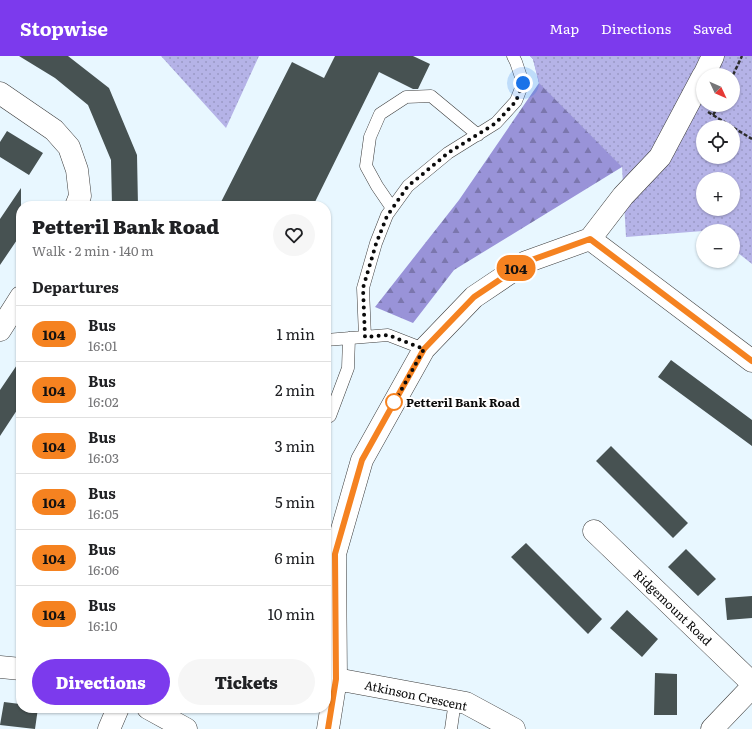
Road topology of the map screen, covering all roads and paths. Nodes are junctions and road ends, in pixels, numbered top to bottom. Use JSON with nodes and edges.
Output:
{"nodes":[{"id":1,"x":512,"y":56,"type":"edge"},
{"id":2,"x":713,"y":56,"type":"edge"},
{"id":3,"x":742,"y":56,"type":"edge"},
{"id":4,"x":707,"y":68,"type":"edge"},
{"id":5,"x":736,"y":68,"type":"edge"},
{"id":6,"x":696,"y":90,"type":"edge"},
{"id":7,"x":0,"y":93,"type":"edge"},
{"id":8,"x":690,"y":102,"type":"junction"},
{"id":9,"x":714,"y":114,"type":"joint"},
{"id":10,"x":478,"y":135,"type":"junction"},
{"id":11,"x":752,"y":139,"type":"edge"},
{"id":12,"x":78,"y":201,"type":"edge"},
{"id":13,"x":392,"y":208,"type":"junction"},
{"id":14,"x":590,"y":239,"type":"junction"},
{"id":15,"x":16,"y":305,"type":"edge"},
{"id":16,"x":0,"y":330,"type":"edge"},
{"id":17,"x":365,"y":337,"type":"junction"},
{"id":18,"x":349,"y":338,"type":"junction"},
{"id":19,"x":331,"y":340,"type":"edge"},
{"id":20,"x":424,"y":349,"type":"junction"},
{"id":21,"x":752,"y":361,"type":"edge"},
{"id":22,"x":331,"y":413,"type":"edge"},
{"id":23,"x":594,"y":531,"type":"dead end"},
{"id":24,"x":0,"y":668,"type":"edge"},
{"id":25,"x":16,"y":669,"type":"edge"},
{"id":26,"x":336,"y":679,"type":"junction"},
{"id":27,"x":752,"y":683,"type":"edge"},
{"id":28,"x":752,"y":687,"type":"edge"},
{"id":29,"x":455,"y":701,"type":"junction"},
{"id":30,"x":331,"y":710,"type":"edge"},
{"id":31,"x":116,"y":713,"type":"edge"},
{"id":32,"x":157,"y":713,"type":"edge"},
{"id":33,"x":331,"y":713,"type":"edge"},
{"id":34,"x":109,"y":729,"type":"edge"},
{"id":35,"x":186,"y":729,"type":"edge"},
{"id":36,"x":328,"y":729,"type":"edge"},
{"id":37,"x":451,"y":729,"type":"edge"},
{"id":38,"x":514,"y":729,"type":"edge"},
{"id":39,"x":712,"y":729,"type":"edge"}],
"edges":[{"from":1,"to":10,"type":"lane"},
{"from":2,"to":4,"type":"street"},
{"from":3,"to":5,"type":"path"},
{"from":6,"to":8,"type":"street"},
{"from":7,"to":12,"type":"street"},
{"from":8,"to":9,"type":"path"},
{"from":8,"to":14,"type":"street"},
{"from":9,"to":11,"type":"path"},
{"from":10,"to":13,"type":"lane"},
{"from":10,"to":13,"type":"lane"},
{"from":13,"to":17,"type":"lane"},
{"from":14,"to":20,"type":"street"},
{"from":14,"to":21,"type":"street"},
{"from":15,"to":16,"type":"street"},
{"from":17,"to":18,"type":"lane"},
{"from":17,"to":20,"type":"lane"},
{"from":18,"to":19,"type":"lane"},
{"from":18,"to":22,"type":"lane"},
{"from":20,"to":26,"type":"street"},
{"from":23,"to":27,"type":"street","name":"Ridgemount Road"},
{"from":24,"to":25,"type":"street"},
{"from":26,"to":29,"type":"street","name":"Atkinson Crescent"},
{"from":26,"to":30,"type":"street"},
{"from":28,"to":39,"type":"street"},
{"from":29,"to":37,"type":"lane"},
{"from":29,"to":38,"type":"street","name":"Atkinson Crescent"},
{"from":31,"to":34,"type":"street"},
{"from":32,"to":35,"type":"street"},
{"from":33,"to":36,"type":"street"}]}
